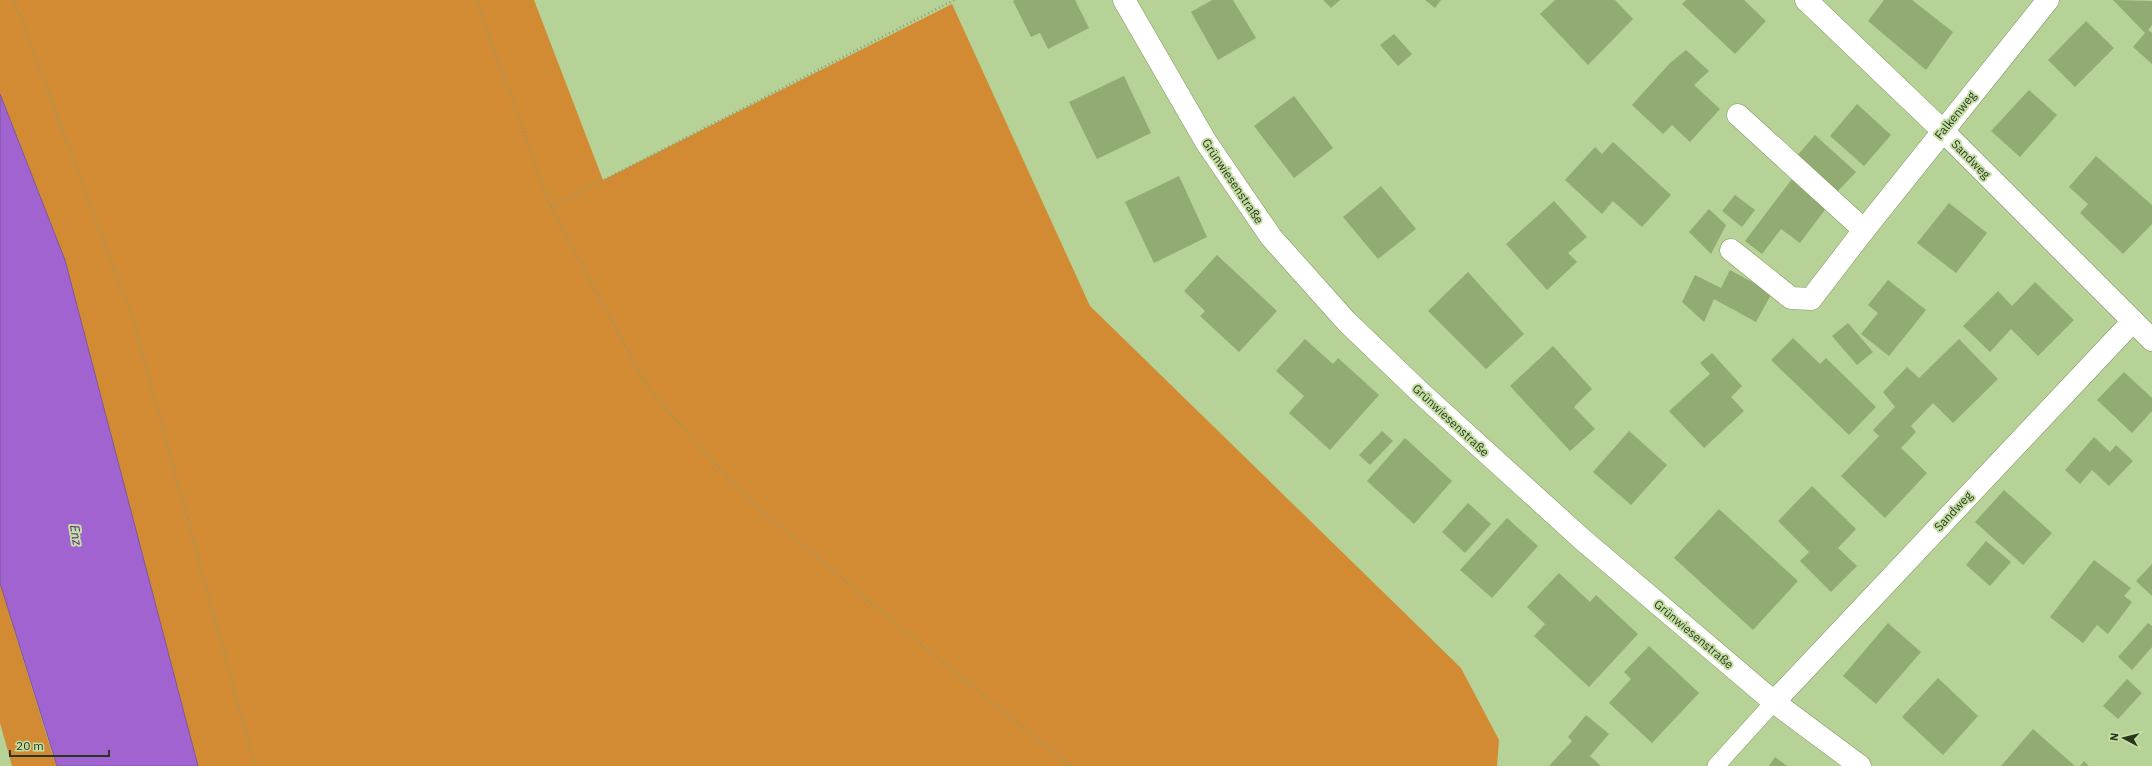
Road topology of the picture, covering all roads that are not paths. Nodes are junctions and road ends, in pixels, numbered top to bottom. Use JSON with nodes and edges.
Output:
{"nodes":[{"id":1,"x":1124,"y":0,"type":"edge"},
{"id":2,"x":1806,"y":0,"type":"edge"},
{"id":3,"x":2048,"y":0,"type":"edge"},
{"id":4,"x":1738,"y":115,"type":"dead end"},
{"id":5,"x":1943,"y":131,"type":"junction"},
{"id":6,"x":1864,"y":230,"type":"junction"},
{"id":7,"x":1731,"y":250,"type":"dead end"},
{"id":8,"x":2133,"y":321,"type":"junction"},
{"id":9,"x":2152,"y":340,"type":"edge"},
{"id":10,"x":1774,"y":702,"type":"junction"},
{"id":11,"x":1716,"y":766,"type":"edge"},
{"id":12,"x":1860,"y":766,"type":"edge"}],
"edges":[{"from":1,"to":10,"type":"street","name":"Grünwiesenstraße"},
{"from":2,"to":5,"type":"street","name":"Sandweg"},
{"from":3,"to":5,"type":"street","name":"Falkenweg"},
{"from":4,"to":6,"type":"street"},
{"from":5,"to":6,"type":"street","name":"Falkenweg"},
{"from":5,"to":8,"type":"street","name":"Sandweg"},
{"from":6,"to":7,"type":"street","name":"Falkenweg"},
{"from":8,"to":9,"type":"street","name":"Sandweg"},
{"from":8,"to":10,"type":"street","name":"Sandweg"},
{"from":10,"to":11,"type":"lane"},
{"from":10,"to":12,"type":"street","name":"Grünwiesenstraße"}]}
